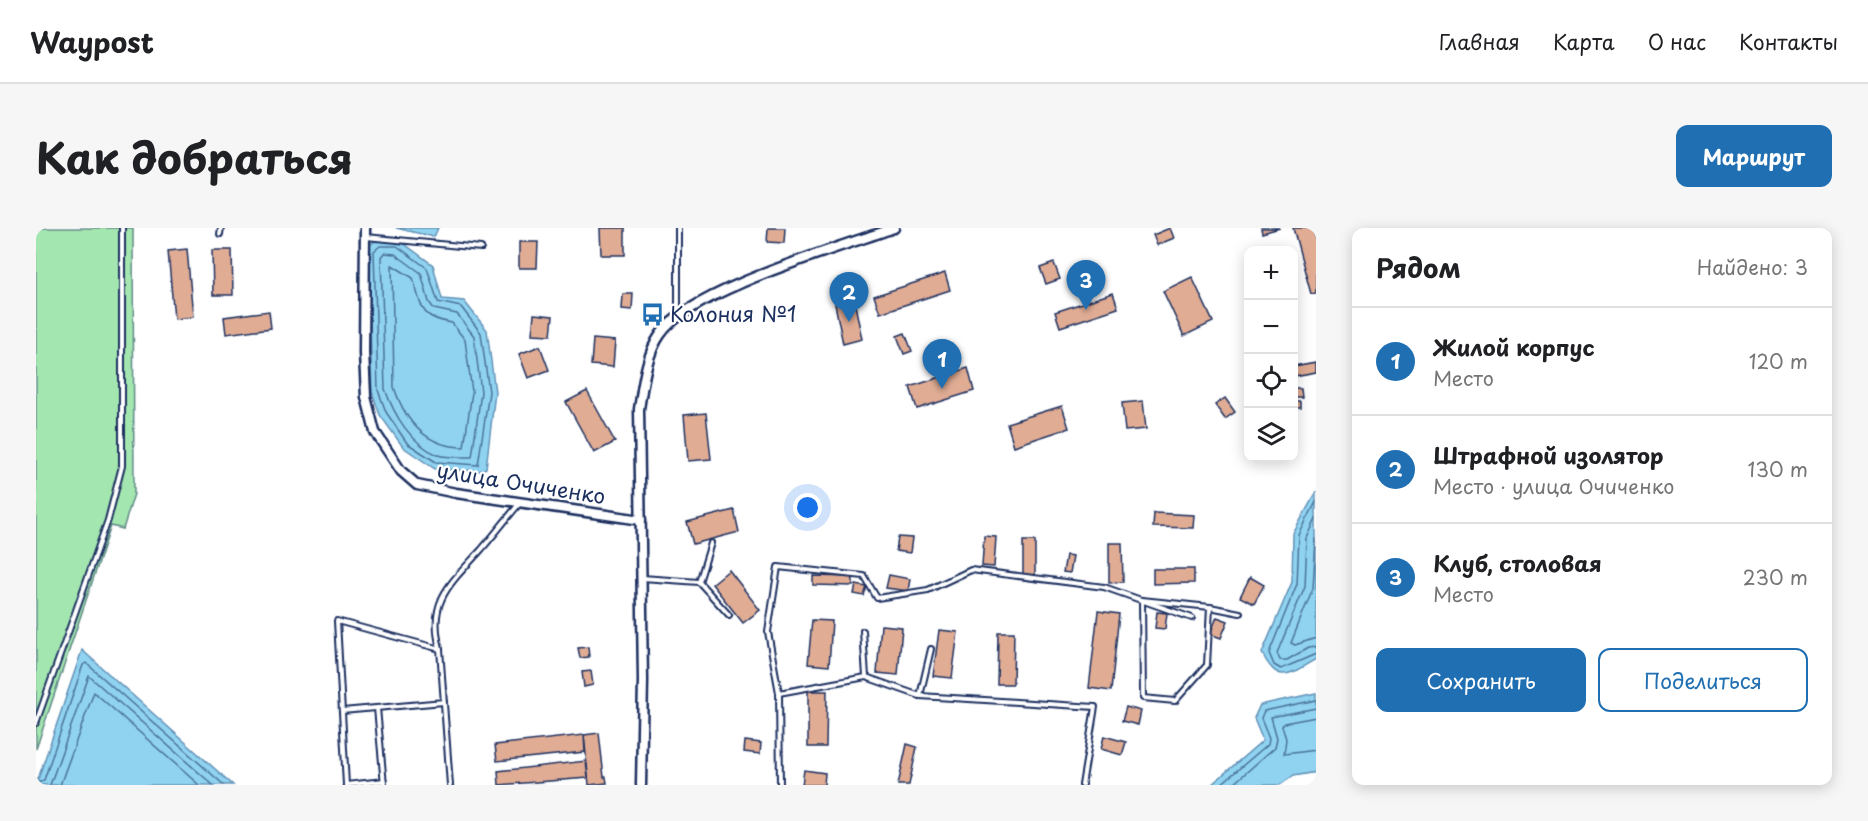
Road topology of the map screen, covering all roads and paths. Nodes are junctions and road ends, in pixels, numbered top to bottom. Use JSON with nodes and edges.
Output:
{"nodes":[{"id":1,"x":122,"y":228,"type":"edge"},
{"id":2,"x":221,"y":228,"type":"edge"},
{"id":3,"x":678,"y":228,"type":"edge"},
{"id":4,"x":894,"y":228,"type":"edge"},
{"id":5,"x":365,"y":232,"type":"edge"},
{"id":6,"x":220,"y":234,"type":"dead end"},
{"id":7,"x":481,"y":248,"type":"dead end"},
{"id":8,"x":678,"y":317,"type":"junction"},
{"id":9,"x":521,"y":502,"type":"junction"},
{"id":10,"x":641,"y":520,"type":"junction"},
{"id":11,"x":711,"y":543,"type":"dead end"},
{"id":12,"x":642,"y":578,"type":"junction"},
{"id":13,"x":699,"y":582,"type":"junction"},
{"id":14,"x":1142,"y":600,"type":"junction"},
{"id":15,"x":1210,"y":607,"type":"junction"},
{"id":16,"x":1240,"y":613,"type":"dead end"},
{"id":17,"x":729,"y":615,"type":"dead end"},
{"id":18,"x":1192,"y":618,"type":"dead end"},
{"id":19,"x":863,"y":631,"type":"dead end"},
{"id":20,"x":440,"y":649,"type":"junction"},
{"id":21,"x":931,"y":649,"type":"dead end"},
{"id":22,"x":866,"y":677,"type":"junction"},
{"id":23,"x":779,"y":693,"type":"junction"},
{"id":24,"x":920,"y":696,"type":"junction"},
{"id":25,"x":444,"y":702,"type":"junction"},
{"id":26,"x":377,"y":708,"type":"junction"},
{"id":27,"x":342,"y":711,"type":"junction"},
{"id":28,"x":36,"y":723,"type":"edge"},
{"id":29,"x":384,"y":783,"type":"edge"},
{"id":30,"x":346,"y":785,"type":"edge"},
{"id":31,"x":450,"y":785,"type":"edge"},
{"id":32,"x":642,"y":785,"type":"edge"},
{"id":33,"x":780,"y":785,"type":"edge"},
{"id":34,"x":1082,"y":785,"type":"edge"}],
"edges":[{"from":1,"to":28,"type":"lane"},
{"from":2,"to":6,"type":"lane"},
{"from":3,"to":8,"type":"lane"},
{"from":4,"to":8,"type":"street"},
{"from":5,"to":7,"type":"lane"},
{"from":5,"to":9,"type":"street","name":"улица Очиченко"},
{"from":8,"to":10,"type":"street"},
{"from":9,"to":10,"type":"street","name":"улица Очиченко"},
{"from":9,"to":20,"type":"lane"},
{"from":10,"to":12,"type":"street"},
{"from":11,"to":13,"type":"lane"},
{"from":12,"to":13,"type":"lane"},
{"from":12,"to":32,"type":"street"},
{"from":13,"to":17,"type":"lane"},
{"from":14,"to":15,"type":"lane"},
{"from":14,"to":15,"type":"lane"},
{"from":14,"to":18,"type":"lane"},
{"from":14,"to":23,"type":"lane"},
{"from":15,"to":16,"type":"lane"},
{"from":19,"to":22,"type":"lane"},
{"from":20,"to":25,"type":"lane"},
{"from":20,"to":27,"type":"lane"},
{"from":21,"to":24,"type":"lane"},
{"from":22,"to":23,"type":"lane"},
{"from":22,"to":24,"type":"lane"},
{"from":23,"to":33,"type":"lane"},
{"from":24,"to":34,"type":"lane"},
{"from":25,"to":26,"type":"lane"},
{"from":25,"to":31,"type":"lane"},
{"from":26,"to":27,"type":"lane"},
{"from":26,"to":29,"type":"lane"},
{"from":27,"to":30,"type":"lane"},
{"from":29,"to":30,"type":"lane"}]}
